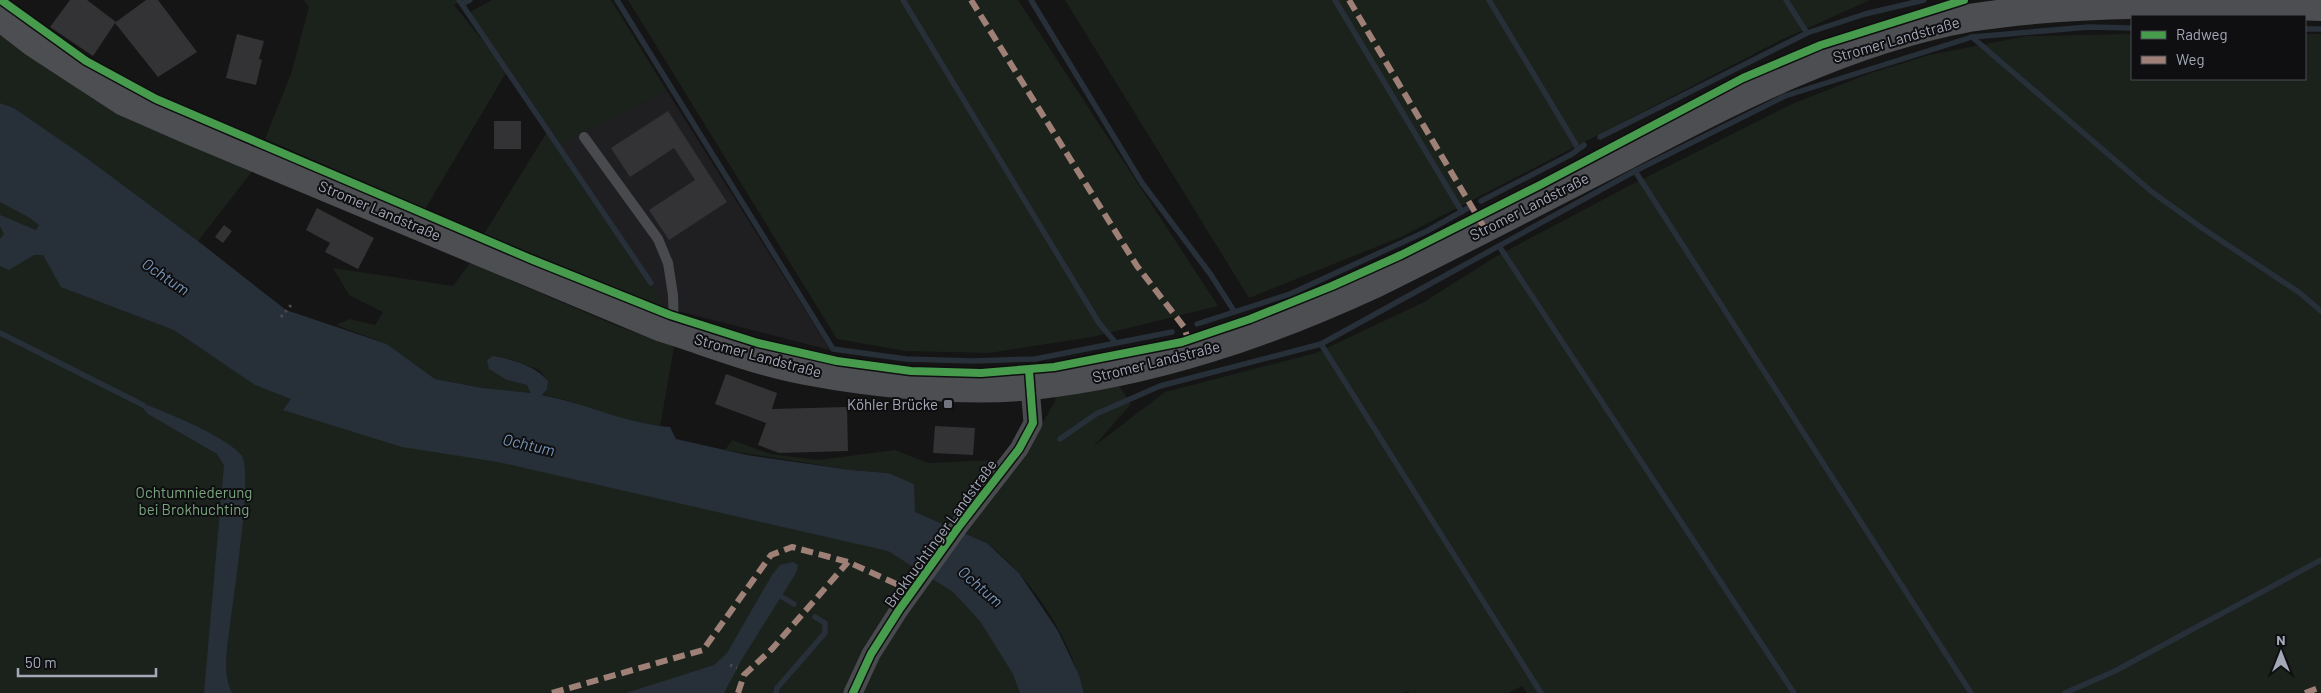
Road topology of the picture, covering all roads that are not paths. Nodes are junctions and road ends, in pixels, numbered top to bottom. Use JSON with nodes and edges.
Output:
{"nodes":[{"id":1,"x":2027,"y":4,"type":"edge"},
{"id":2,"x":2321,"y":7,"type":"edge"},
{"id":3,"x":0,"y":17,"type":"edge"},
{"id":4,"x":584,"y":137,"type":"dead end"},
{"id":5,"x":674,"y":331,"type":"junction"},
{"id":6,"x":1030,"y":386,"type":"junction"},
{"id":7,"x":853,"y":693,"type":"edge"}],
"edges":[{"from":1,"to":2,"type":"main road","name":"Stromer Landstraße"},
{"from":1,"to":6,"type":"main road","name":"Stromer Landstraße"},
{"from":3,"to":5,"type":"main road","name":"Stromer Landstraße"},
{"from":4,"to":5,"type":"lane"},
{"from":5,"to":6,"type":"main road","name":"Stromer Landstraße"},
{"from":6,"to":7,"type":"street","name":"Brokhuchtinger Landstraße"}]}
